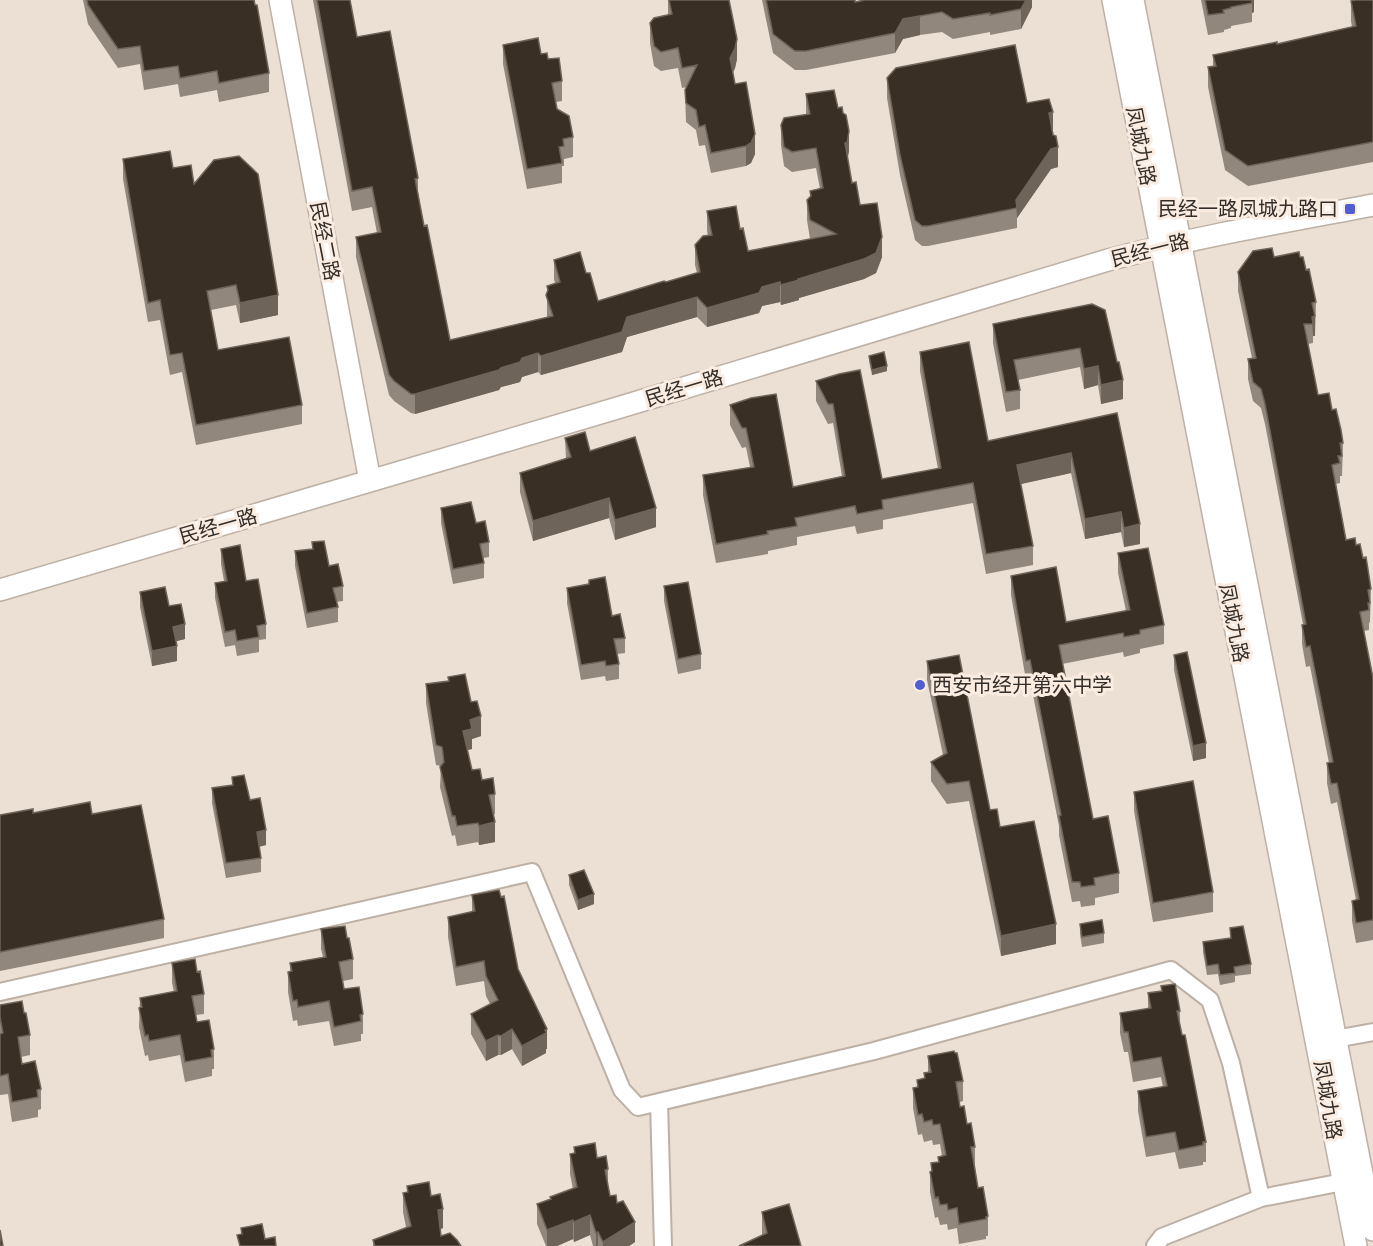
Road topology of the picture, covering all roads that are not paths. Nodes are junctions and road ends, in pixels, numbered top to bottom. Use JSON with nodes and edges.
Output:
{"nodes":[{"id":1,"x":280,"y":0,"type":"edge"},
{"id":2,"x":1113,"y":0,"type":"edge"},
{"id":3,"x":1133,"y":0,"type":"edge"},
{"id":4,"x":1373,"y":205,"type":"edge"},
{"id":5,"x":1171,"y":244,"type":"junction"},
{"id":6,"x":370,"y":481,"type":"junction"},
{"id":7,"x":0,"y":590,"type":"edge"},
{"id":8,"x":0,"y":992,"type":"edge"},
{"id":9,"x":1373,"y":1032,"type":"edge"},
{"id":10,"x":1326,"y":1041,"type":"junction"},
{"id":11,"x":659,"y":1102,"type":"junction"},
{"id":12,"x":1343,"y":1182,"type":"junction"},
{"id":13,"x":1261,"y":1198,"type":"junction"},
{"id":14,"x":1373,"y":1230,"type":"edge"},
{"id":15,"x":663,"y":1246,"type":"edge"},
{"id":16,"x":1155,"y":1246,"type":"edge"},
{"id":17,"x":1356,"y":1246,"type":"edge"}],
"edges":[{"from":1,"to":6,"type":"street","name":"民经二路"},
{"from":2,"to":5,"type":"street","name":"凤城九路"},
{"from":3,"to":5,"type":"street","name":"凤城九路"},
{"from":4,"to":5,"type":"street","name":"民经一路"},
{"from":5,"to":6,"type":"street","name":"民经一路"},
{"from":5,"to":10,"type":"street","name":"凤城九路"},
{"from":6,"to":7,"type":"street","name":"民经一路"},
{"from":8,"to":11,"type":"street"},
{"from":9,"to":10,"type":"street"},
{"from":10,"to":12,"type":"street","name":"凤城九路"},
{"from":10,"to":14,"type":"street","name":"凤城九路"},
{"from":11,"to":13,"type":"street"},
{"from":11,"to":15,"type":"street"},
{"from":12,"to":13,"type":"street"},
{"from":12,"to":17,"type":"street","name":"凤城九路"},
{"from":13,"to":16,"type":"street"}]}
